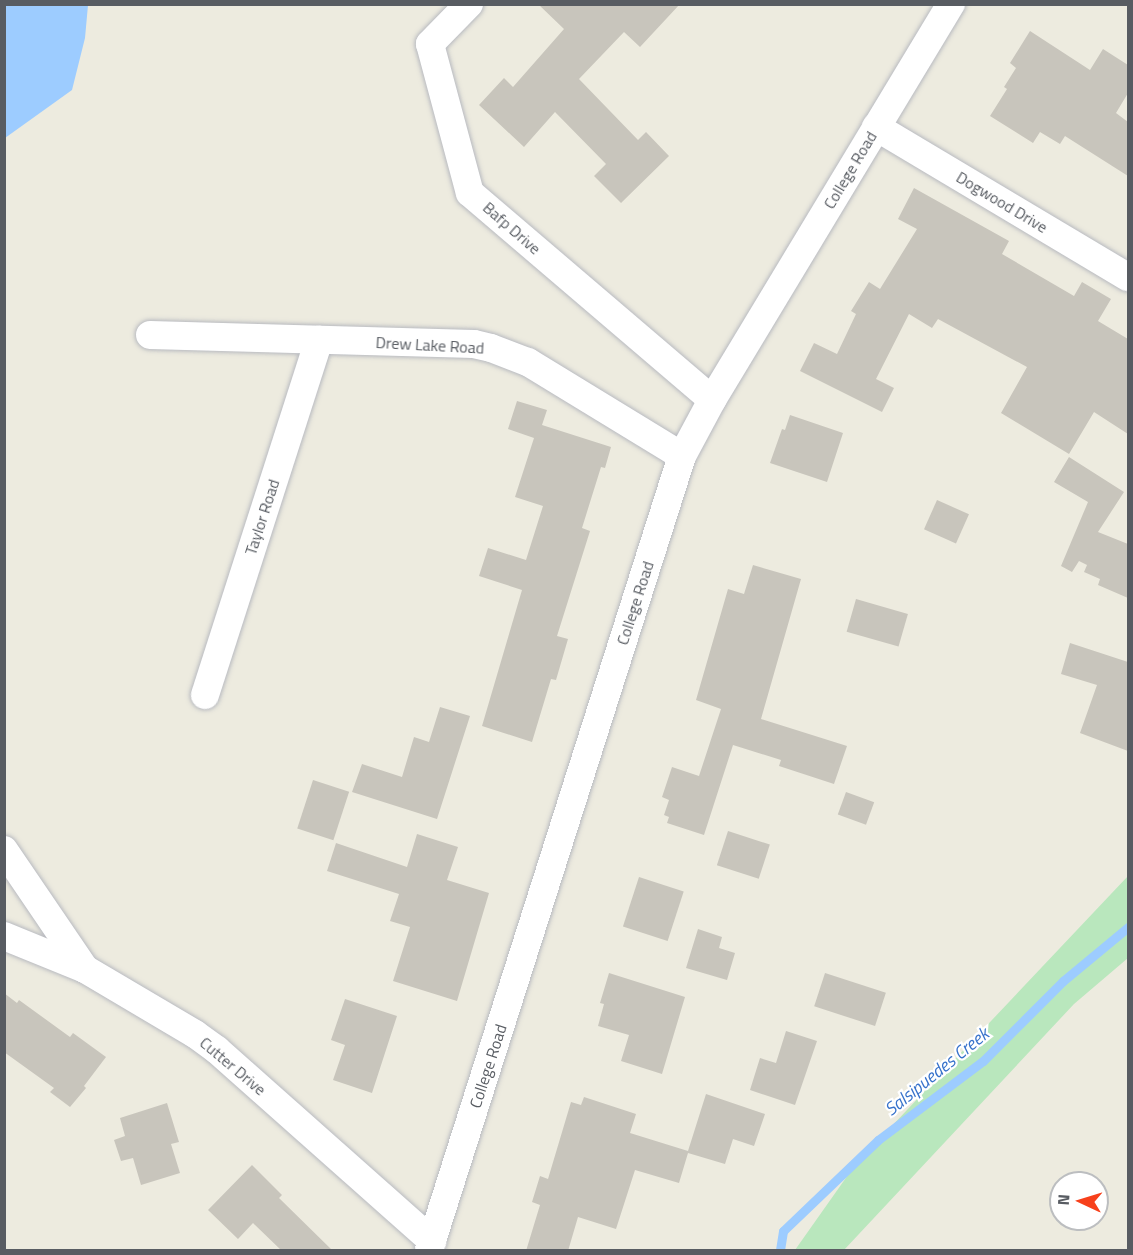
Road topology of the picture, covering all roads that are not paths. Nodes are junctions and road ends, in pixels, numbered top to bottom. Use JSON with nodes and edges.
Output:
{"nodes":[{"id":1,"x":469,"y":4,"type":"edge"},
{"id":2,"x":951,"y":4,"type":"edge"},
{"id":3,"x":876,"y":127,"type":"junction"},
{"id":4,"x":1128,"y":277,"type":"edge"},
{"id":5,"x":150,"y":335,"type":"dead end"},
{"id":6,"x":319,"y":340,"type":"junction"},
{"id":7,"x":712,"y":400,"type":"junction"},
{"id":8,"x":682,"y":456,"type":"junction"},
{"id":9,"x":205,"y":695,"type":"dead end"},
{"id":10,"x":4,"y":850,"type":"edge"},
{"id":11,"x":4,"y":936,"type":"edge"},
{"id":12,"x":85,"y":969,"type":"junction"},
{"id":13,"x":431,"y":1246,"type":"edge"}],
"edges":[{"from":1,"to":7,"type":"street","name":"Bafp Drive"},
{"from":2,"to":3,"type":"street","name":"College Road"},
{"from":3,"to":4,"type":"street","name":"Dogwood Drive"},
{"from":3,"to":7,"type":"street","name":"College Road"},
{"from":5,"to":6,"type":"street","name":"Drew Lake Road"},
{"from":6,"to":8,"type":"street","name":"Drew Lake Road"},
{"from":6,"to":9,"type":"street","name":"Taylor Road"},
{"from":7,"to":8,"type":"street","name":"College Road"},
{"from":8,"to":13,"type":"street","name":"College Road"},
{"from":10,"to":12,"type":"street"},
{"from":11,"to":12,"type":"street","name":"Cutter Drive"},
{"from":12,"to":13,"type":"street","name":"Cutter Drive"}]}
